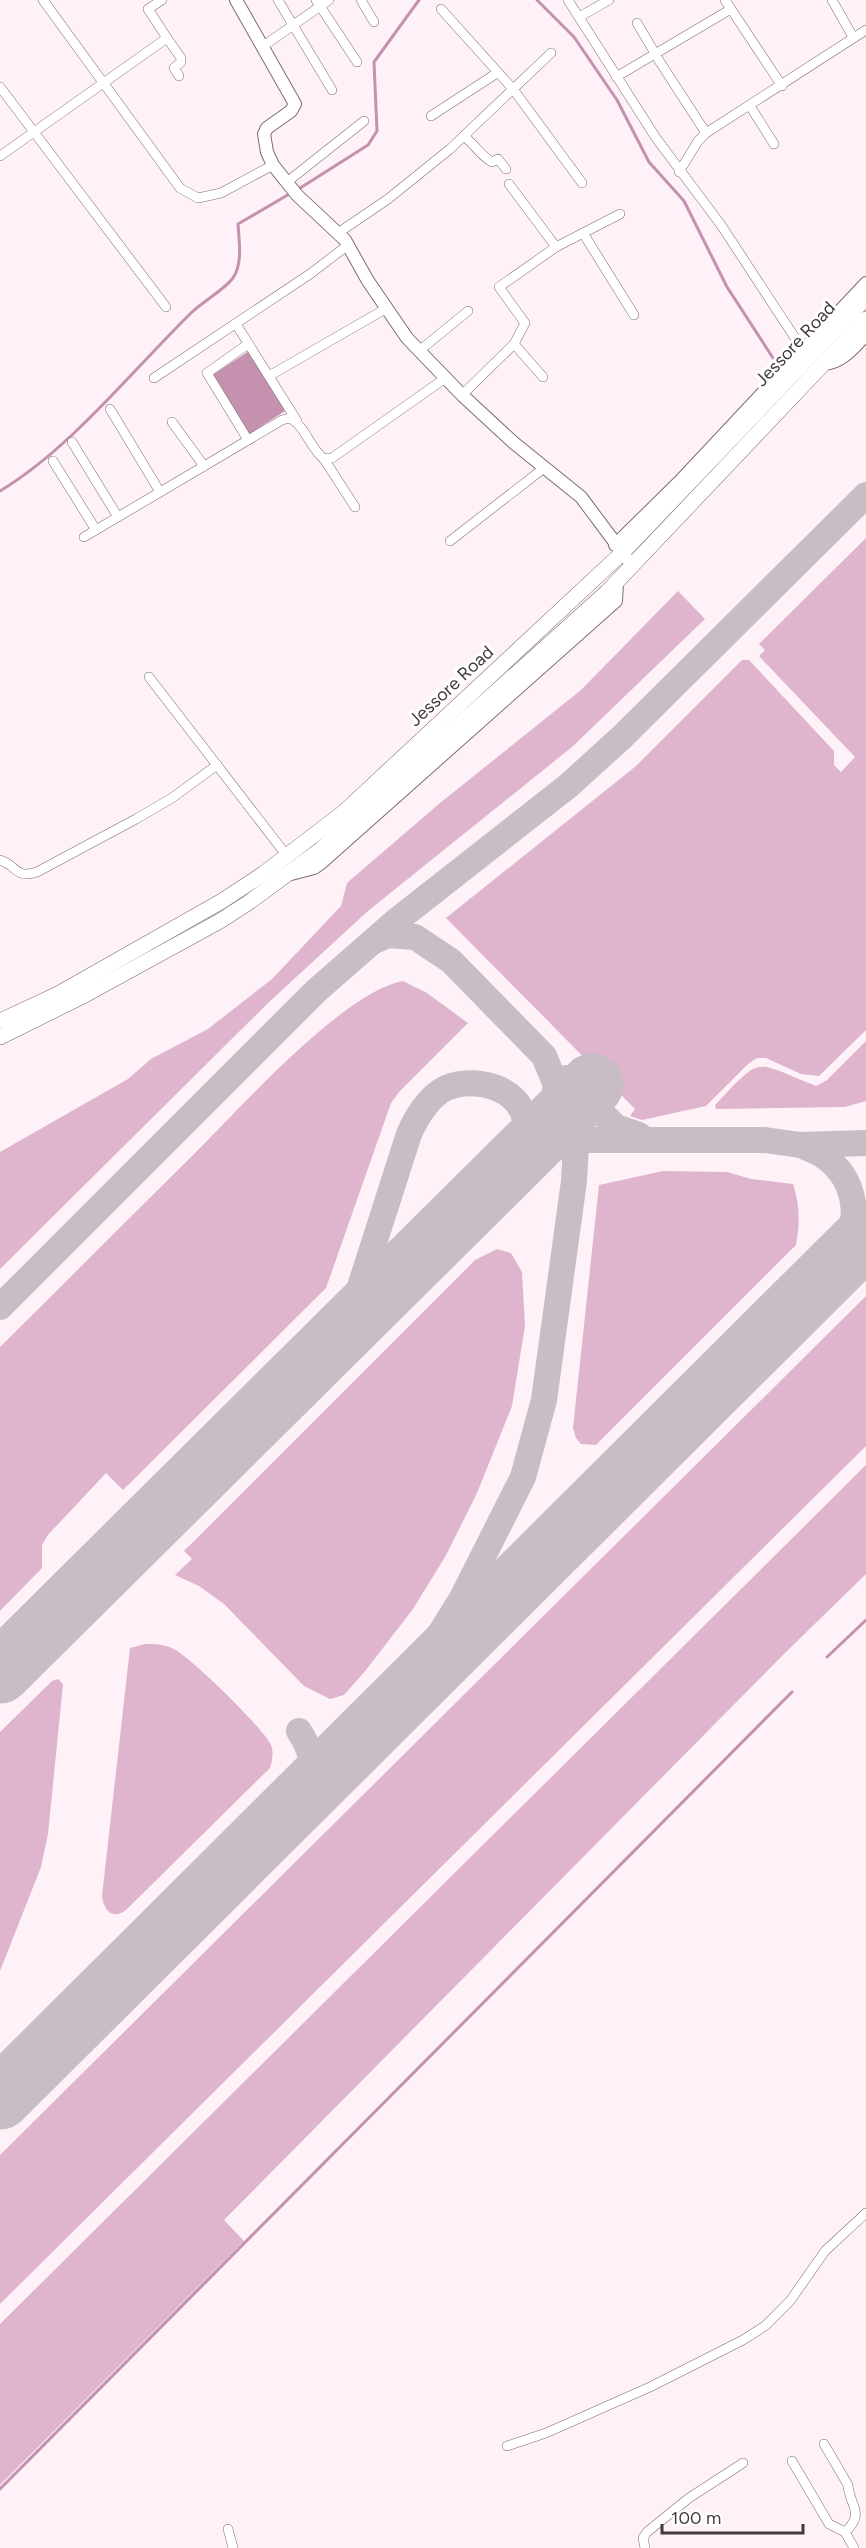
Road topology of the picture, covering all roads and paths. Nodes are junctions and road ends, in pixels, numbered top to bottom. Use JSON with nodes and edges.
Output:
{"nodes":[{"id":1,"x":43,"y":0,"type":"edge"},
{"id":2,"x":141,"y":0,"type":"edge"},
{"id":3,"x":162,"y":0,"type":"edge"},
{"id":4,"x":237,"y":0,"type":"edge"},
{"id":5,"x":278,"y":0,"type":"edge"},
{"id":6,"x":328,"y":0,"type":"edge"},
{"id":7,"x":361,"y":0,"type":"edge"},
{"id":8,"x":568,"y":0,"type":"edge"},
{"id":9,"x":609,"y":0,"type":"edge"},
{"id":10,"x":725,"y":0,"type":"edge"},
{"id":11,"x":832,"y":0,"type":"edge"},
{"id":12,"x":318,"y":3,"type":"edge"},
{"id":13,"x":148,"y":9,"type":"junction"},
{"id":14,"x":441,"y":9,"type":"dead end"},
{"id":15,"x":731,"y":9,"type":"junction"},
{"id":16,"x":579,"y":17,"type":"junction"},
{"id":17,"x":374,"y":22,"type":"dead end"},
{"id":18,"x":637,"y":22,"type":"dead end"},
{"id":19,"x":293,"y":24,"type":"junction"},
{"id":20,"x":866,"y":30,"type":"edge"},
{"id":21,"x":853,"y":37,"type":"junction"},
{"id":22,"x":167,"y":38,"type":"junction"},
{"id":23,"x":262,"y":47,"type":"junction"},
{"id":24,"x":551,"y":53,"type":"dead end"},
{"id":25,"x":657,"y":57,"type":"junction"},
{"id":26,"x":357,"y":62,"type":"dead end"},
{"id":27,"x":497,"y":73,"type":"junction"},
{"id":28,"x":179,"y":76,"type":"dead end"},
{"id":29,"x":616,"y":77,"type":"junction"},
{"id":30,"x":103,"y":83,"type":"junction"},
{"id":31,"x":782,"y":86,"type":"junction"},
{"id":32,"x":0,"y":87,"type":"edge"},
{"id":33,"x":513,"y":89,"type":"junction"},
{"id":34,"x":332,"y":90,"type":"dead end"},
{"id":35,"x":750,"y":106,"type":"junction"},
{"id":36,"x":431,"y":116,"type":"dead end"},
{"id":37,"x":364,"y":121,"type":"dead end"},
{"id":38,"x":33,"y":133,"type":"junction"},
{"id":39,"x":706,"y":133,"type":"junction"},
{"id":40,"x":464,"y":136,"type":"junction"},
{"id":41,"x":774,"y":144,"type":"dead end"},
{"id":42,"x":0,"y":156,"type":"edge"},
{"id":43,"x":273,"y":165,"type":"junction"},
{"id":44,"x":506,"y":169,"type":"dead end"},
{"id":45,"x":679,"y":172,"type":"junction"},
{"id":46,"x":582,"y":183,"type":"dead end"},
{"id":47,"x":509,"y":184,"type":"dead end"},
{"id":48,"x":291,"y":188,"type":"junction"},
{"id":49,"x":620,"y":214,"type":"dead end"},
{"id":50,"x":338,"y":233,"type":"junction"},
{"id":51,"x":583,"y":233,"type":"junction"},
{"id":52,"x":348,"y":245,"type":"junction"},
{"id":53,"x":556,"y":247,"type":"junction"},
{"id":54,"x":866,"y":283,"type":"edge"},
{"id":55,"x":866,"y":298,"type":"edge"},
{"id":56,"x":166,"y":308,"type":"dead end"},
{"id":57,"x":387,"y":308,"type":"junction"},
{"id":58,"x":468,"y":311,"type":"dead end"},
{"id":59,"x":634,"y":315,"type":"dead end"},
{"id":60,"x":866,"y":319,"type":"edge"},
{"id":61,"x":236,"y":324,"type":"junction"},
{"id":62,"x":866,"y":335,"type":"edge"},
{"id":63,"x":248,"y":344,"type":"junction"},
{"id":64,"x":514,"y":344,"type":"junction"},
{"id":65,"x":811,"y":349,"type":"junction"},
{"id":66,"x":419,"y":351,"type":"junction"},
{"id":67,"x":825,"y":364,"type":"junction"},
{"id":68,"x":268,"y":376,"type":"junction"},
{"id":69,"x":543,"y":377,"type":"dead end"},
{"id":70,"x":154,"y":378,"type":"dead end"},
{"id":71,"x":444,"y":379,"type":"junction"},
{"id":72,"x":462,"y":395,"type":"junction"},
{"id":73,"x":110,"y":409,"type":"dead end"},
{"id":74,"x":172,"y":422,"type":"dead end"},
{"id":75,"x":297,"y":422,"type":"junction"},
{"id":76,"x":248,"y":440,"type":"junction"},
{"id":77,"x":72,"y":442,"type":"dead end"},
{"id":78,"x":324,"y":459,"type":"junction"},
{"id":79,"x":53,"y":461,"type":"dead end"},
{"id":80,"x":204,"y":466,"type":"junction"},
{"id":81,"x":544,"y":468,"type":"junction"},
{"id":82,"x":160,"y":492,"type":"junction"},
{"id":83,"x":355,"y":507,"type":"dead end"},
{"id":84,"x":118,"y":517,"type":"junction"},
{"id":85,"x":96,"y":530,"type":"junction"},
{"id":86,"x":84,"y":537,"type":"dead end"},
{"id":87,"x":450,"y":541,"type":"dead end"},
{"id":88,"x":618,"y":550,"type":"junction"},
{"id":89,"x":634,"y":566,"type":"junction"},
{"id":90,"x":149,"y":677,"type":"dead end"},
{"id":91,"x":217,"y":765,"type":"junction"},
{"id":92,"x":287,"y":856,"type":"junction"},
{"id":93,"x":0,"y":860,"type":"edge"},
{"id":94,"x":0,"y":1021,"type":"edge"},
{"id":95,"x":0,"y":1037,"type":"edge"},
{"id":96,"x":866,"y":2213,"type":"edge"},
{"id":97,"x":824,"y":2444,"type":"dead end"},
{"id":98,"x":507,"y":2446,"type":"dead end"},
{"id":99,"x":792,"y":2461,"type":"dead end"},
{"id":100,"x":743,"y":2463,"type":"dead end"},
{"id":101,"x":228,"y":2529,"type":"dead end"},
{"id":102,"x":845,"y":2532,"type":"junction"},
{"id":103,"x":233,"y":2548,"type":"edge"},
{"id":104,"x":645,"y":2548,"type":"edge"},
{"id":105,"x":854,"y":2548,"type":"edge"}],
"edges":[{"from":1,"to":30,"type":"street"},
{"from":2,"to":13,"type":"street"},
{"from":3,"to":13,"type":"street"},
{"from":4,"to":23,"type":"street"},
{"from":5,"to":19,"type":"street"},
{"from":6,"to":12,"type":"street"},
{"from":7,"to":17,"type":"street"},
{"from":8,"to":16,"type":"street"},
{"from":9,"to":16,"type":"street"},
{"from":10,"to":15,"type":"street"},
{"from":11,"to":21,"type":"street"},
{"from":12,"to":19,"type":"street"},
{"from":12,"to":26,"type":"street"},
{"from":13,"to":22,"type":"street"},
{"from":14,"to":27,"type":"street"},
{"from":15,"to":25,"type":"street"},
{"from":15,"to":31,"type":"street"},
{"from":16,"to":29,"type":"street"},
{"from":18,"to":25,"type":"street"},
{"from":19,"to":23,"type":"street"},
{"from":19,"to":34,"type":"street"},
{"from":20,"to":21,"type":"street"},
{"from":21,"to":31,"type":"street"},
{"from":22,"to":28,"type":"street"},
{"from":22,"to":30,"type":"street"},
{"from":23,"to":43,"type":"street"},
{"from":24,"to":33,"type":"street"},
{"from":25,"to":29,"type":"street"},
{"from":25,"to":39,"type":"street"},
{"from":27,"to":33,"type":"street"},
{"from":27,"to":36,"type":"street"},
{"from":29,"to":45,"type":"street"},
{"from":30,"to":38,"type":"street"},
{"from":30,"to":43,"type":"street"},
{"from":31,"to":35,"type":"street"},
{"from":32,"to":38,"type":"street"},
{"from":33,"to":40,"type":"street"},
{"from":33,"to":46,"type":"street"},
{"from":35,"to":39,"type":"street"},
{"from":35,"to":41,"type":"street"},
{"from":37,"to":48,"type":"street"},
{"from":38,"to":42,"type":"street"},
{"from":38,"to":56,"type":"street"},
{"from":39,"to":45,"type":"street"},
{"from":40,"to":44,"type":"street"},
{"from":40,"to":50,"type":"street"},
{"from":43,"to":48,"type":"street"},
{"from":45,"to":65,"type":"street"},
{"from":47,"to":53,"type":"street"},
{"from":48,"to":50,"type":"street"},
{"from":49,"to":51,"type":"street"},
{"from":50,"to":52,"type":"street"},
{"from":51,"to":53,"type":"street"},
{"from":51,"to":59,"type":"street"},
{"from":52,"to":57,"type":"street"},
{"from":52,"to":61,"type":"street"},
{"from":53,"to":64,"type":"street"},
{"from":54,"to":65,"type":"street"},
{"from":55,"to":65,"type":"highway","name":"Jessore Road"},
{"from":57,"to":66,"type":"street"},
{"from":57,"to":68,"type":"street"},
{"from":58,"to":66,"type":"street"},
{"from":60,"to":67,"type":"highway"},
{"from":61,"to":63,"type":"street"},
{"from":61,"to":70,"type":"street"},
{"from":62,"to":67,"type":"street"},
{"from":63,"to":68,"type":"street"},
{"from":63,"to":76,"type":"street"},
{"from":64,"to":69,"type":"street"},
{"from":64,"to":72,"type":"street"},
{"from":65,"to":88,"type":"highway","name":"Jessore Road"},
{"from":66,"to":71,"type":"street"},
{"from":67,"to":89,"type":"highway"},
{"from":68,"to":75,"type":"street"},
{"from":71,"to":72,"type":"street"},
{"from":71,"to":78,"type":"street"},
{"from":72,"to":81,"type":"street"},
{"from":73,"to":82,"type":"street"},
{"from":74,"to":80,"type":"street"},
{"from":75,"to":76,"type":"street"},
{"from":75,"to":78,"type":"street"},
{"from":76,"to":80,"type":"street"},
{"from":77,"to":84,"type":"street"},
{"from":78,"to":83,"type":"street"},
{"from":79,"to":85,"type":"street"},
{"from":80,"to":82,"type":"street"},
{"from":81,"to":87,"type":"street"},
{"from":81,"to":88,"type":"street"},
{"from":82,"to":84,"type":"street"},
{"from":84,"to":85,"type":"street"},
{"from":85,"to":86,"type":"street"},
{"from":88,"to":89,"type":"street"},
{"from":88,"to":92,"type":"highway","name":"Jessore Road"},
{"from":89,"to":95,"type":"highway"},
{"from":90,"to":91,"type":"street"},
{"from":91,"to":92,"type":"street"},
{"from":91,"to":93,"type":"street"},
{"from":92,"to":94,"type":"highway","name":"Jessore Road"},
{"from":96,"to":98,"type":"street"},
{"from":97,"to":102,"type":"street"},
{"from":99,"to":102,"type":"street"},
{"from":100,"to":104,"type":"street"},
{"from":101,"to":103,"type":"street"},
{"from":102,"to":105,"type":"street"}]}
